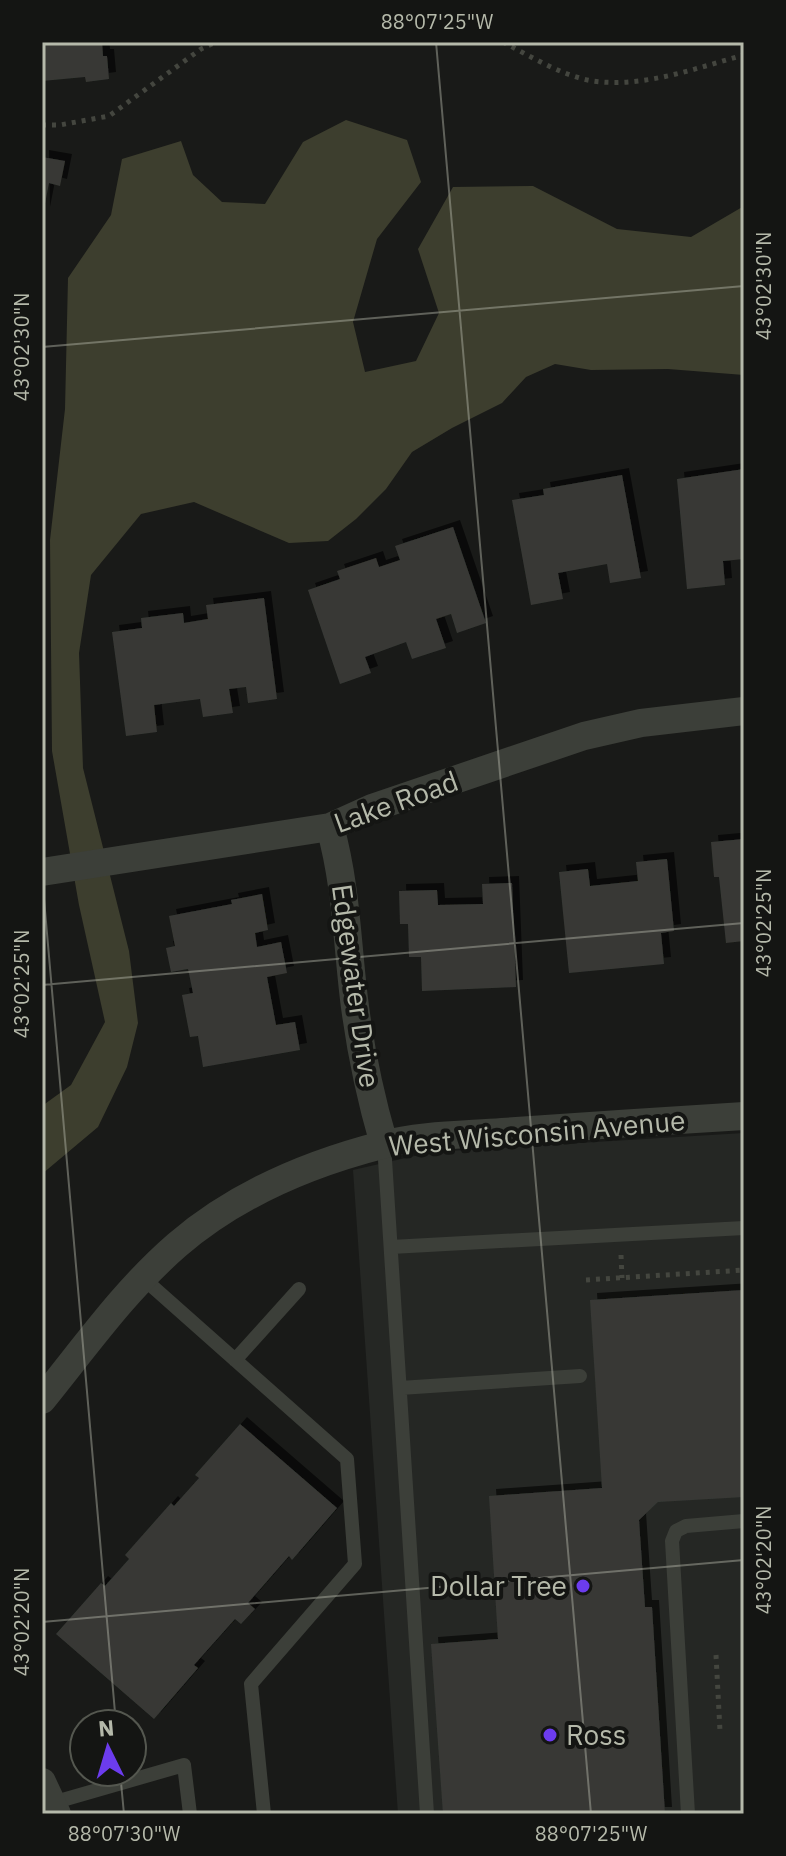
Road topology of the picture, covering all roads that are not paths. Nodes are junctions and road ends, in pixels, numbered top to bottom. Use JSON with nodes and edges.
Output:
{"nodes":[{"id":1,"x":744,"y":711,"type":"edge"},
{"id":2,"x":330,"y":827,"type":"junction"},
{"id":3,"x":54,"y":870,"type":"edge"},
{"id":4,"x":744,"y":1116,"type":"edge"},
{"id":5,"x":384,"y":1144,"type":"junction"},
{"id":6,"x":744,"y":1228,"type":"edge"},
{"id":7,"x":391,"y":1247,"type":"junction"},
{"id":8,"x":144,"y":1279,"type":"junction"},
{"id":9,"x":299,"y":1289,"type":"dead end"},
{"id":10,"x":235,"y":1360,"type":"junction"},
{"id":11,"x":580,"y":1376,"type":"dead end"},
{"id":12,"x":400,"y":1388,"type":"junction"},
{"id":13,"x":42,"y":1400,"type":"edge"},
{"id":14,"x":744,"y":1521,"type":"edge"},
{"id":15,"x":51,"y":1800,"type":"edge"},
{"id":16,"x":190,"y":1814,"type":"edge"},
{"id":17,"x":264,"y":1814,"type":"edge"},
{"id":18,"x":427,"y":1814,"type":"edge"},
{"id":19,"x":688,"y":1814,"type":"edge"}],
"edges":[{"from":1,"to":2,"type":"street","name":"Lake Road"},
{"from":2,"to":3,"type":"street","name":"Lake Road"},
{"from":2,"to":5,"type":"street","name":"Edgewater Drive"},
{"from":4,"to":5,"type":"street","name":"West Wisconsin Avenue"},
{"from":5,"to":7,"type":"lane"},
{"from":5,"to":8,"type":"street","name":"West Wisconsin Avenue"},
{"from":6,"to":7,"type":"lane"},
{"from":7,"to":12,"type":"lane"},
{"from":8,"to":10,"type":"lane"},
{"from":8,"to":13,"type":"street","name":"West Wisconsin Avenue"},
{"from":9,"to":10,"type":"lane"},
{"from":10,"to":17,"type":"lane"},
{"from":11,"to":12,"type":"lane"},
{"from":12,"to":18,"type":"lane"},
{"from":14,"to":19,"type":"lane"},
{"from":15,"to":16,"type":"lane"}]}
